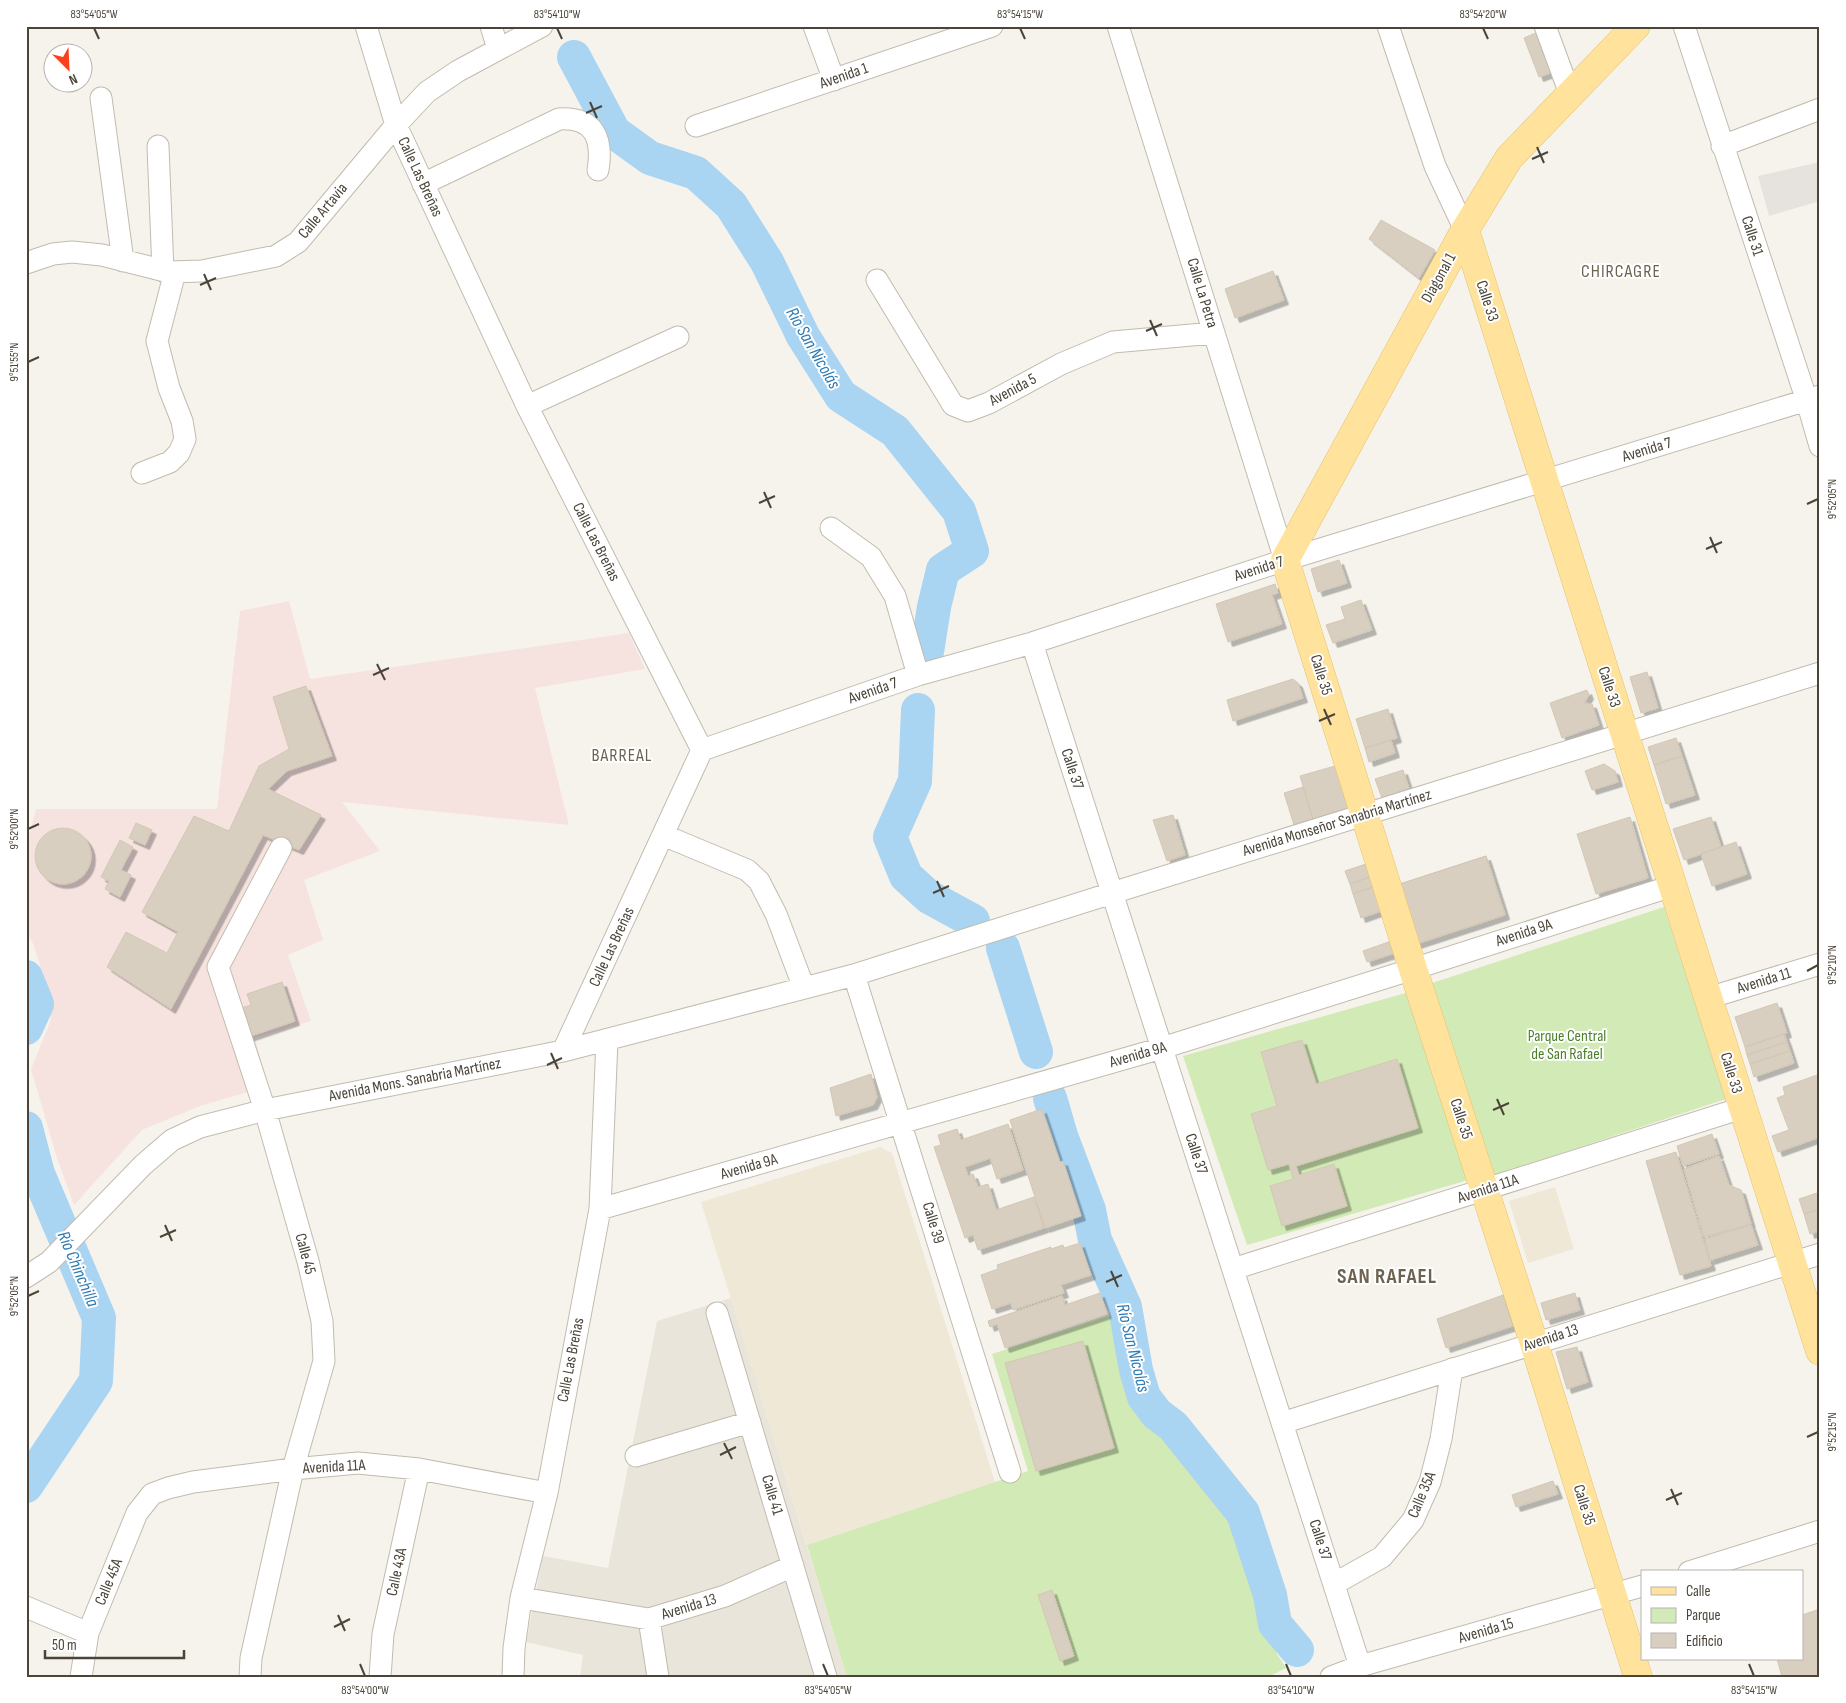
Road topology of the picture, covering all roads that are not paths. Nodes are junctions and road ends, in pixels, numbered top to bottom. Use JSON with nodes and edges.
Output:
{"nodes":[{"id":1,"x":366,"y":26,"type":"edge"},
{"id":2,"x":492,"y":26,"type":"edge"},
{"id":3,"x":542,"y":26,"type":"edge"},
{"id":4,"x":814,"y":26,"type":"edge"},
{"id":5,"x":992,"y":26,"type":"edge"},
{"id":6,"x":1118,"y":26,"type":"edge"},
{"id":7,"x":1388,"y":26,"type":"edge"},
{"id":8,"x":1545,"y":26,"type":"edge"},
{"id":9,"x":1636,"y":26,"type":"edge"},
{"id":10,"x":1684,"y":26,"type":"edge"},
{"id":11,"x":498,"y":49,"type":"junction"},
{"id":12,"x":834,"y":80,"type":"junction"},
{"id":13,"x":1570,"y":94,"type":"junction"},
{"id":14,"x":101,"y":98,"type":"dead end"},
{"id":15,"x":1820,"y":109,"type":"edge"},
{"id":16,"x":396,"y":125,"type":"junction"},
{"id":17,"x":696,"y":126,"type":"dead end"},
{"id":18,"x":158,"y":146,"type":"dead end"},
{"id":19,"x":1722,"y":146,"type":"junction"},
{"id":20,"x":598,"y":170,"type":"dead end"},
{"id":21,"x":423,"y":184,"type":"junction"},
{"id":22,"x":1465,"y":230,"type":"junction"},
{"id":23,"x":123,"y":261,"type":"junction"},
{"id":24,"x":26,"y":263,"type":"edge"},
{"id":25,"x":169,"y":271,"type":"junction"},
{"id":26,"x":877,"y":280,"type":"dead end"},
{"id":27,"x":1214,"y":333,"type":"junction"},
{"id":28,"x":678,"y":337,"type":"dead end"},
{"id":29,"x":1813,"y":399,"type":"edge"},
{"id":30,"x":527,"y":406,"type":"junction"},
{"id":31,"x":1820,"y":446,"type":"edge"},
{"id":32,"x":142,"y":473,"type":"dead end"},
{"id":33,"x":1544,"y":482,"type":"junction"},
{"id":34,"x":830,"y":528,"type":"dead end"},
{"id":35,"x":1285,"y":560,"type":"junction"},
{"id":36,"x":1032,"y":643,"type":"junction"},
{"id":37,"x":1820,"y":673,"type":"edge"},
{"id":38,"x":918,"y":676,"type":"junction"},
{"id":39,"x":1624,"y":734,"type":"junction"},
{"id":40,"x":702,"y":750,"type":"junction"},
{"id":41,"x":1364,"y":814,"type":"junction"},
{"id":42,"x":663,"y":834,"type":"junction"},
{"id":43,"x":281,"y":848,"type":"dead end"},
{"id":44,"x":1672,"y":886,"type":"junction"},
{"id":45,"x":1112,"y":893,"type":"junction"},
{"id":46,"x":1820,"y":964,"type":"edge"},
{"id":47,"x":1413,"y":970,"type":"junction"},
{"id":48,"x":854,"y":975,"type":"junction"},
{"id":49,"x":804,"y":988,"type":"junction"},
{"id":50,"x":1708,"y":998,"type":"junction"},
{"id":51,"x":607,"y":1040,"type":"junction"},
{"id":52,"x":1162,"y":1048,"type":"junction"},
{"id":53,"x":564,"y":1051,"type":"junction"},
{"id":54,"x":1742,"y":1108,"type":"junction"},
{"id":55,"x":265,"y":1110,"type":"junction"},
{"id":56,"x":902,"y":1124,"type":"junction"},
{"id":57,"x":1484,"y":1191,"type":"junction"},
{"id":58,"x":600,"y":1210,"type":"junction"},
{"id":59,"x":1820,"y":1254,"type":"edge"},
{"id":60,"x":1792,"y":1262,"type":"junction"},
{"id":61,"x":1233,"y":1269,"type":"junction"},
{"id":62,"x":26,"y":1277,"type":"edge"},
{"id":63,"x":717,"y":1314,"type":"dead end"},
{"id":64,"x":1534,"y":1344,"type":"junction"},
{"id":65,"x":1820,"y":1351,"type":"edge"},
{"id":66,"x":1452,"y":1369,"type":"junction"},
{"id":67,"x":750,"y":1422,"type":"junction"},
{"id":68,"x":1282,"y":1423,"type":"junction"},
{"id":69,"x":636,"y":1456,"type":"dead end"},
{"id":70,"x":293,"y":1469,"type":"junction"},
{"id":71,"x":419,"y":1469,"type":"junction"},
{"id":72,"x":1010,"y":1472,"type":"dead end"},
{"id":73,"x":547,"y":1493,"type":"junction"},
{"id":74,"x":152,"y":1494,"type":"joint"},
{"id":75,"x":1820,"y":1531,"type":"edge"},
{"id":76,"x":793,"y":1566,"type":"junction"},
{"id":77,"x":1695,"y":1570,"type":"edge"},
{"id":78,"x":1334,"y":1584,"type":"junction"},
{"id":79,"x":1641,"y":1586,"type":"edge"},
{"id":80,"x":1612,"y":1596,"type":"junction"},
{"id":81,"x":521,"y":1598,"type":"junction"},
{"id":82,"x":26,"y":1607,"type":"edge"},
{"id":83,"x":649,"y":1619,"type":"junction"},
{"id":84,"x":88,"y":1634,"type":"junction"},
{"id":85,"x":1360,"y":1666,"type":"junction"},
{"id":86,"x":81,"y":1677,"type":"edge"},
{"id":87,"x":250,"y":1677,"type":"edge"},
{"id":88,"x":380,"y":1677,"type":"edge"},
{"id":89,"x":513,"y":1677,"type":"edge"},
{"id":90,"x":658,"y":1677,"type":"edge"},
{"id":91,"x":826,"y":1677,"type":"edge"},
{"id":92,"x":1331,"y":1677,"type":"edge"},
{"id":93,"x":1638,"y":1677,"type":"edge"}],
"edges":[{"from":1,"to":16,"type":"street","name":"Calle Las Breñas"},
{"from":2,"to":11,"type":"street"},
{"from":3,"to":11,"type":"street","name":"Calle Artavia"},
{"from":4,"to":12,"type":"street"},
{"from":5,"to":12,"type":"street","name":"Avenida 1"},
{"from":6,"to":27,"type":"street","name":"Calle La Petra"},
{"from":7,"to":22,"type":"street","name":"Calle 33"},
{"from":8,"to":13,"type":"street"},
{"from":9,"to":13,"type":"main road","name":"Diagonal 1"},
{"from":10,"to":19,"type":"street","name":"Calle 31"},
{"from":11,"to":16,"type":"street","name":"Calle Artavia"},
{"from":12,"to":17,"type":"street","name":"Avenida 1"},
{"from":13,"to":22,"type":"main road","name":"Diagonal 1"},
{"from":14,"to":23,"type":"street"},
{"from":15,"to":19,"type":"street"},
{"from":16,"to":21,"type":"street","name":"Calle Las Breñas"},
{"from":16,"to":25,"type":"street","name":"Calle Artavia"},
{"from":18,"to":25,"type":"street"},
{"from":19,"to":29,"type":"street","name":"Calle 31"},
{"from":20,"to":21,"type":"street"},
{"from":21,"to":30,"type":"street","name":"Calle Las Breñas"},
{"from":22,"to":33,"type":"main road","name":"Calle 33"},
{"from":22,"to":35,"type":"main road","name":"Diagonal 1"},
{"from":23,"to":24,"type":"street","name":"Calle Artavia"},
{"from":23,"to":25,"type":"street","name":"Calle Artavia"},
{"from":25,"to":32,"type":"street"},
{"from":26,"to":27,"type":"street","name":"Avenida 5"},
{"from":27,"to":35,"type":"street","name":"Calle La Petra"},
{"from":28,"to":30,"type":"street"},
{"from":29,"to":31,"type":"street","name":"Calle 31"},
{"from":29,"to":33,"type":"street","name":"Avenida 7"},
{"from":30,"to":40,"type":"street","name":"Calle Las Breñas"},
{"from":33,"to":35,"type":"street","name":"Avenida 7"},
{"from":33,"to":39,"type":"main road","name":"Calle 33"},
{"from":34,"to":38,"type":"street"},
{"from":35,"to":36,"type":"street","name":"Avenida 7"},
{"from":35,"to":41,"type":"main road","name":"Calle 35"},
{"from":36,"to":38,"type":"street","name":"Avenida 7"},
{"from":36,"to":45,"type":"street","name":"Calle 37"},
{"from":37,"to":39,"type":"street","name":"Avenida Monseñor Sanabria Martínez"},
{"from":38,"to":40,"type":"street","name":"Avenida 7"},
{"from":39,"to":41,"type":"street","name":"Avenida Monseñor Sanabria Martínez"},
{"from":39,"to":44,"type":"main road","name":"Calle 33"},
{"from":40,"to":42,"type":"street","name":"Calle Las Breñas"},
{"from":41,"to":45,"type":"street","name":"Avenida Monseñor Sanabria Martínez"},
{"from":41,"to":47,"type":"main road","name":"Calle 35"},
{"from":42,"to":49,"type":"street"},
{"from":42,"to":53,"type":"street","name":"Calle Las Breñas"},
{"from":43,"to":55,"type":"street","name":"Calle 45"},
{"from":44,"to":47,"type":"street","name":"Avenida 9A"},
{"from":44,"to":50,"type":"main road","name":"Calle 33"},
{"from":45,"to":48,"type":"street","name":"Avenida Monseñor Sanabria Martínez"},
{"from":45,"to":52,"type":"street","name":"Calle 37"},
{"from":46,"to":50,"type":"street","name":"Avenida 11"},
{"from":47,"to":52,"type":"street","name":"Avenida 9A"},
{"from":47,"to":57,"type":"main road","name":"Calle 35"},
{"from":48,"to":49,"type":"street","name":"Avenida Mons. Sanabria Martínez"},
{"from":48,"to":56,"type":"street","name":"Calle 39"},
{"from":49,"to":51,"type":"street","name":"Avenida Mons. Sanabria Martínez"},
{"from":50,"to":54,"type":"main road","name":"Calle 33"},
{"from":51,"to":53,"type":"street","name":"Avenida Mons. Sanabria Martínez"},
{"from":51,"to":58,"type":"street","name":"Calle Las Breñas"},
{"from":52,"to":56,"type":"street","name":"Avenida 9A"},
{"from":52,"to":61,"type":"street","name":"Calle 37"},
{"from":53,"to":55,"type":"street","name":"Avenida Mons. Sanabria Martínez"},
{"from":54,"to":57,"type":"street","name":"Avenida 11A"},
{"from":54,"to":60,"type":"main road","name":"Calle 33"},
{"from":55,"to":62,"type":"street","name":"Avenida Mons. Sanabria Martínez"},
{"from":55,"to":70,"type":"street","name":"Calle 45"},
{"from":56,"to":58,"type":"street","name":"Avenida 9A"},
{"from":56,"to":72,"type":"street","name":"Calle 39"},
{"from":57,"to":61,"type":"street","name":"Avenida 11A"},
{"from":57,"to":64,"type":"main road","name":"Calle 35"},
{"from":58,"to":73,"type":"street","name":"Calle Las Breñas"},
{"from":59,"to":60,"type":"street","name":"Avenida 13"},
{"from":60,"to":64,"type":"street","name":"Avenida 13"},
{"from":60,"to":65,"type":"main road","name":"Calle 33"},
{"from":61,"to":68,"type":"street","name":"Calle 37"},
{"from":63,"to":67,"type":"street","name":"Calle 41"},
{"from":64,"to":66,"type":"street","name":"Avenida 13"},
{"from":64,"to":80,"type":"main road","name":"Calle 35"},
{"from":66,"to":68,"type":"street","name":"Avenida 13"},
{"from":66,"to":78,"type":"street","name":"Calle 35A"},
{"from":67,"to":69,"type":"street"},
{"from":67,"to":76,"type":"street","name":"Calle 41"},
{"from":68,"to":78,"type":"street","name":"Calle 37"},
{"from":70,"to":71,"type":"street","name":"Avenida 11A"},
{"from":70,"to":74,"type":"street","name":"Avenida 11A"},
{"from":70,"to":87,"type":"street","name":"Calle 45"},
{"from":71,"to":73,"type":"street","name":"Avenida 11A"},
{"from":71,"to":88,"type":"street","name":"Calle 43A"},
{"from":73,"to":81,"type":"street","name":"Calle Las Breñas"},
{"from":74,"to":84,"type":"street","name":"Calle 45A"},
{"from":75,"to":77,"type":"street"},
{"from":76,"to":83,"type":"street","name":"Avenida 13"},
{"from":76,"to":91,"type":"street","name":"Calle 41"},
{"from":78,"to":85,"type":"street","name":"Calle 37"},
{"from":79,"to":80,"type":"street","name":"Avenida 15"},
{"from":80,"to":85,"type":"street","name":"Avenida 15"},
{"from":80,"to":93,"type":"main road","name":"Calle 35"},
{"from":81,"to":83,"type":"street","name":"Avenida 13"},
{"from":81,"to":89,"type":"street","name":"Calle Las Breñas"},
{"from":82,"to":84,"type":"street"},
{"from":83,"to":90,"type":"street"},
{"from":84,"to":86,"type":"street","name":"Calle 45A"},
{"from":85,"to":92,"type":"street","name":"Avenida 15"}]}
